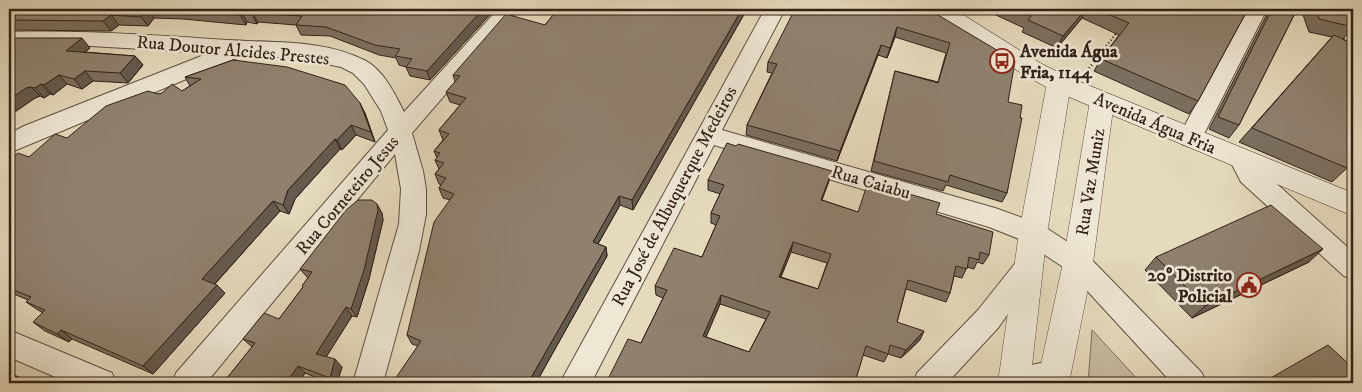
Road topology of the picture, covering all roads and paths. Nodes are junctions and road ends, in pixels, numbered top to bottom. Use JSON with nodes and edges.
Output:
{"nodes":[{"id":1,"x":509,"y":9,"type":"edge"},
{"id":2,"x":775,"y":9,"type":"edge"},
{"id":3,"x":1339,"y":9,"type":"edge"},
{"id":4,"x":943,"y":10,"type":"edge"},
{"id":5,"x":1254,"y":15,"type":"dead end"},
{"id":6,"x":1118,"y":30,"type":"edge"},
{"id":7,"x":9,"y":39,"type":"edge"},
{"id":8,"x":1353,"y":47,"type":"edge"},
{"id":9,"x":242,"y":48,"type":"junction"},
{"id":10,"x":1085,"y":74,"type":"dead end"},
{"id":11,"x":1059,"y":83,"type":"junction"},
{"id":12,"x":1102,"y":101,"type":"junction"},
{"id":13,"x":400,"y":132,"type":"junction"},
{"id":14,"x":707,"y":134,"type":"junction"},
{"id":15,"x":1190,"y":138,"type":"junction"},
{"id":16,"x":9,"y":144,"type":"edge"},
{"id":17,"x":1241,"y":159,"type":"junction"},
{"id":18,"x":1353,"y":205,"type":"edge"},
{"id":19,"x":1033,"y":233,"type":"junction"},
{"id":20,"x":1078,"y":263,"type":"junction"},
{"id":21,"x":1030,"y":264,"type":"junction"},
{"id":22,"x":1353,"y":268,"type":"edge"},
{"id":23,"x":9,"y":343,"type":"edge"},
{"id":24,"x":1054,"y":378,"type":"edge"},
{"id":25,"x":100,"y":383,"type":"edge"},
{"id":26,"x":187,"y":383,"type":"edge"},
{"id":27,"x":368,"y":383,"type":"edge"},
{"id":28,"x":575,"y":383,"type":"edge"},
{"id":29,"x":928,"y":383,"type":"edge"},
{"id":30,"x":1013,"y":383,"type":"edge"},
{"id":31,"x":1191,"y":383,"type":"edge"}],
"edges":[{"from":1,"to":13,"type":"street","name":"Rua Corneteiro Jesus"},
{"from":2,"to":14,"type":"street","name":"Rua José de Albuquerque Medeiros"},
{"from":3,"to":8,"type":"lane"},
{"from":4,"to":11,"type":"street","name":"Avenida Água Fria"},
{"from":5,"to":15,"type":"street"},
{"from":6,"to":10,"type":"path"},
{"from":7,"to":9,"type":"street","name":"Rua Doutor Alcides Prestes"},
{"from":9,"to":13,"type":"street","name":"Rua Doutor Alcides Prestes"},
{"from":9,"to":16,"type":"street"},
{"from":11,"to":12,"type":"street","name":"Avenida Água Fria"},
{"from":11,"to":19,"type":"street","name":"Rua Vaz Muniz"},
{"from":12,"to":15,"type":"street","name":"Avenida Água Fria"},
{"from":12,"to":20,"type":"street","name":"Rua Vaz Muniz"},
{"from":13,"to":26,"type":"street","name":"Rua Corneteiro Jesus"},
{"from":13,"to":27,"type":"street","name":"Rua Doutor Alcides Prestes"},
{"from":14,"to":19,"type":"street","name":"Rua Caiabu"},
{"from":14,"to":28,"type":"street","name":"Rua José de Albuquerque Medeiros"},
{"from":15,"to":17,"type":"street","name":"Avenida Água Fria"},
{"from":17,"to":18,"type":"street","name":"Avenida Água Fria"},
{"from":17,"to":22,"type":"street"},
{"from":19,"to":20,"type":"street","name":"Rua Vaz Muniz"},
{"from":19,"to":21,"type":"street","name":"Rua Vaz Muniz"},
{"from":20,"to":24,"type":"street","name":"Rua Vaz Muniz"},
{"from":20,"to":31,"type":"street"},
{"from":21,"to":29,"type":"street"},
{"from":21,"to":30,"type":"street","name":"Rua Vaz Muniz"},
{"from":23,"to":25,"type":"street"},
{"from":24,"to":30,"type":"street","name":"Rua Vaz Muniz"}]}
